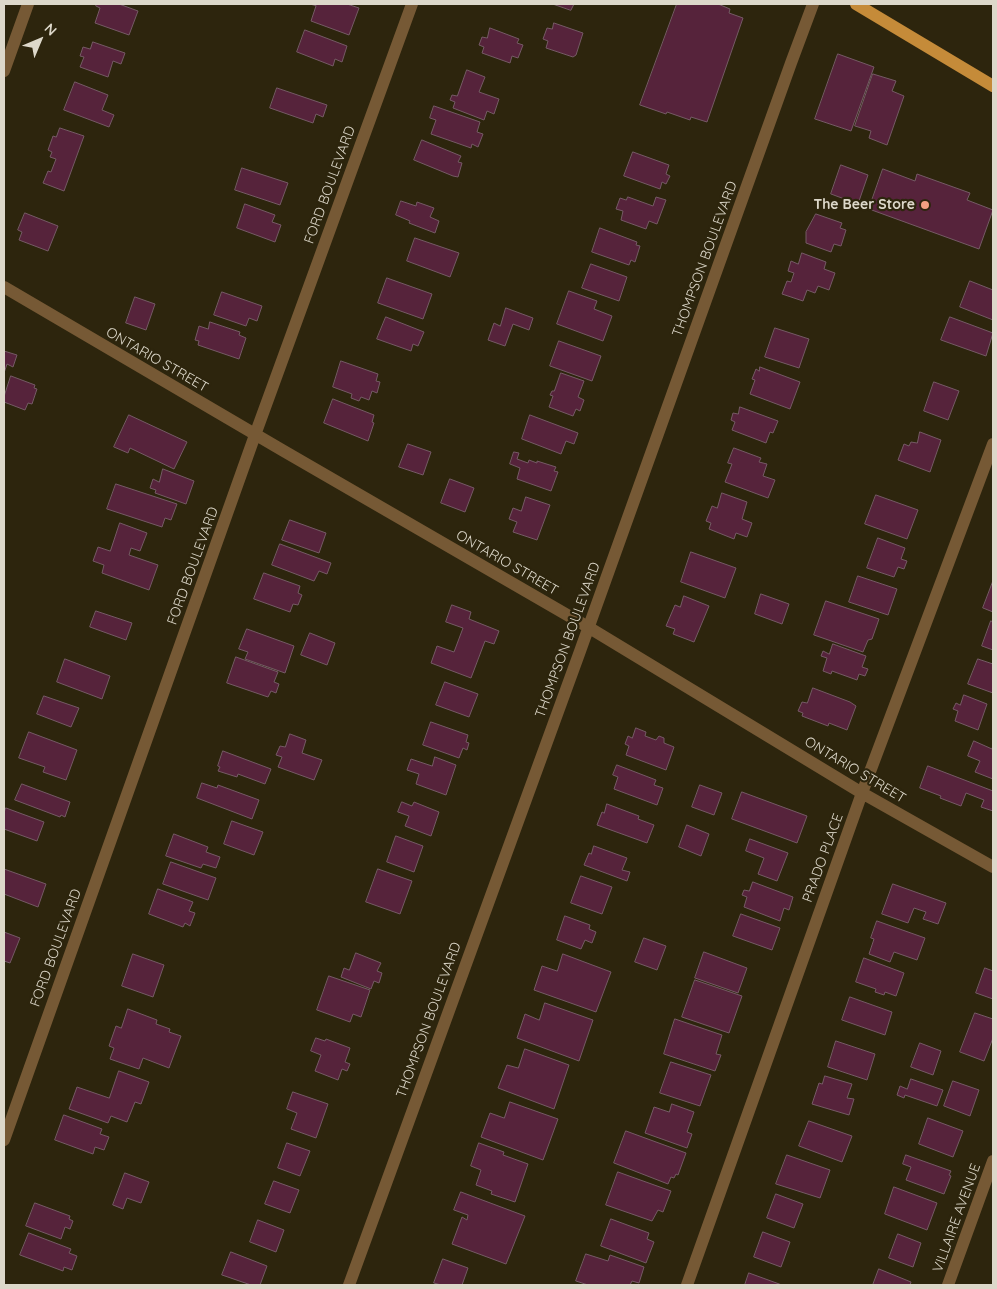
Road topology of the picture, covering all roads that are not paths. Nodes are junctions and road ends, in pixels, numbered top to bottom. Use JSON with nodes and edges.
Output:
{"nodes":[{"id":1,"x":28,"y":4,"type":"edge"},
{"id":2,"x":412,"y":4,"type":"edge"},
{"id":3,"x":814,"y":4,"type":"edge"},
{"id":4,"x":856,"y":4,"type":"edge"},
{"id":5,"x":4,"y":71,"type":"edge"},
{"id":6,"x":993,"y":86,"type":"edge"},
{"id":7,"x":4,"y":287,"type":"edge"},
{"id":8,"x":255,"y":435,"type":"junction"},
{"id":9,"x":993,"y":444,"type":"edge"},
{"id":10,"x":588,"y":627,"type":"junction"},
{"id":11,"x":862,"y":792,"type":"junction"},
{"id":12,"x":993,"y":867,"type":"edge"},
{"id":13,"x":4,"y":1140,"type":"edge"},
{"id":14,"x":993,"y":1161,"type":"edge"},
{"id":15,"x":349,"y":1285,"type":"edge"},
{"id":16,"x":687,"y":1285,"type":"edge"},
{"id":17,"x":948,"y":1285,"type":"edge"}],
"edges":[{"from":1,"to":5,"type":"street"},
{"from":2,"to":8,"type":"street","name":"FORD BOULEVARD"},
{"from":3,"to":10,"type":"street","name":"THOMPSON BOULEVARD"},
{"from":4,"to":6,"type":"main road"},
{"from":7,"to":8,"type":"street","name":"ONTARIO STREET"},
{"from":8,"to":10,"type":"street","name":"ONTARIO STREET"},
{"from":8,"to":13,"type":"street","name":"FORD BOULEVARD"},
{"from":9,"to":11,"type":"street","name":"PRADO PLACE"},
{"from":10,"to":11,"type":"street","name":"ONTARIO STREET"},
{"from":10,"to":15,"type":"street","name":"THOMPSON BOULEVARD"},
{"from":11,"to":12,"type":"street","name":"ONTARIO STREET"},
{"from":11,"to":16,"type":"street","name":"PRADO PLACE"},
{"from":14,"to":17,"type":"street","name":"VILLAIRE AVENUE"}]}
